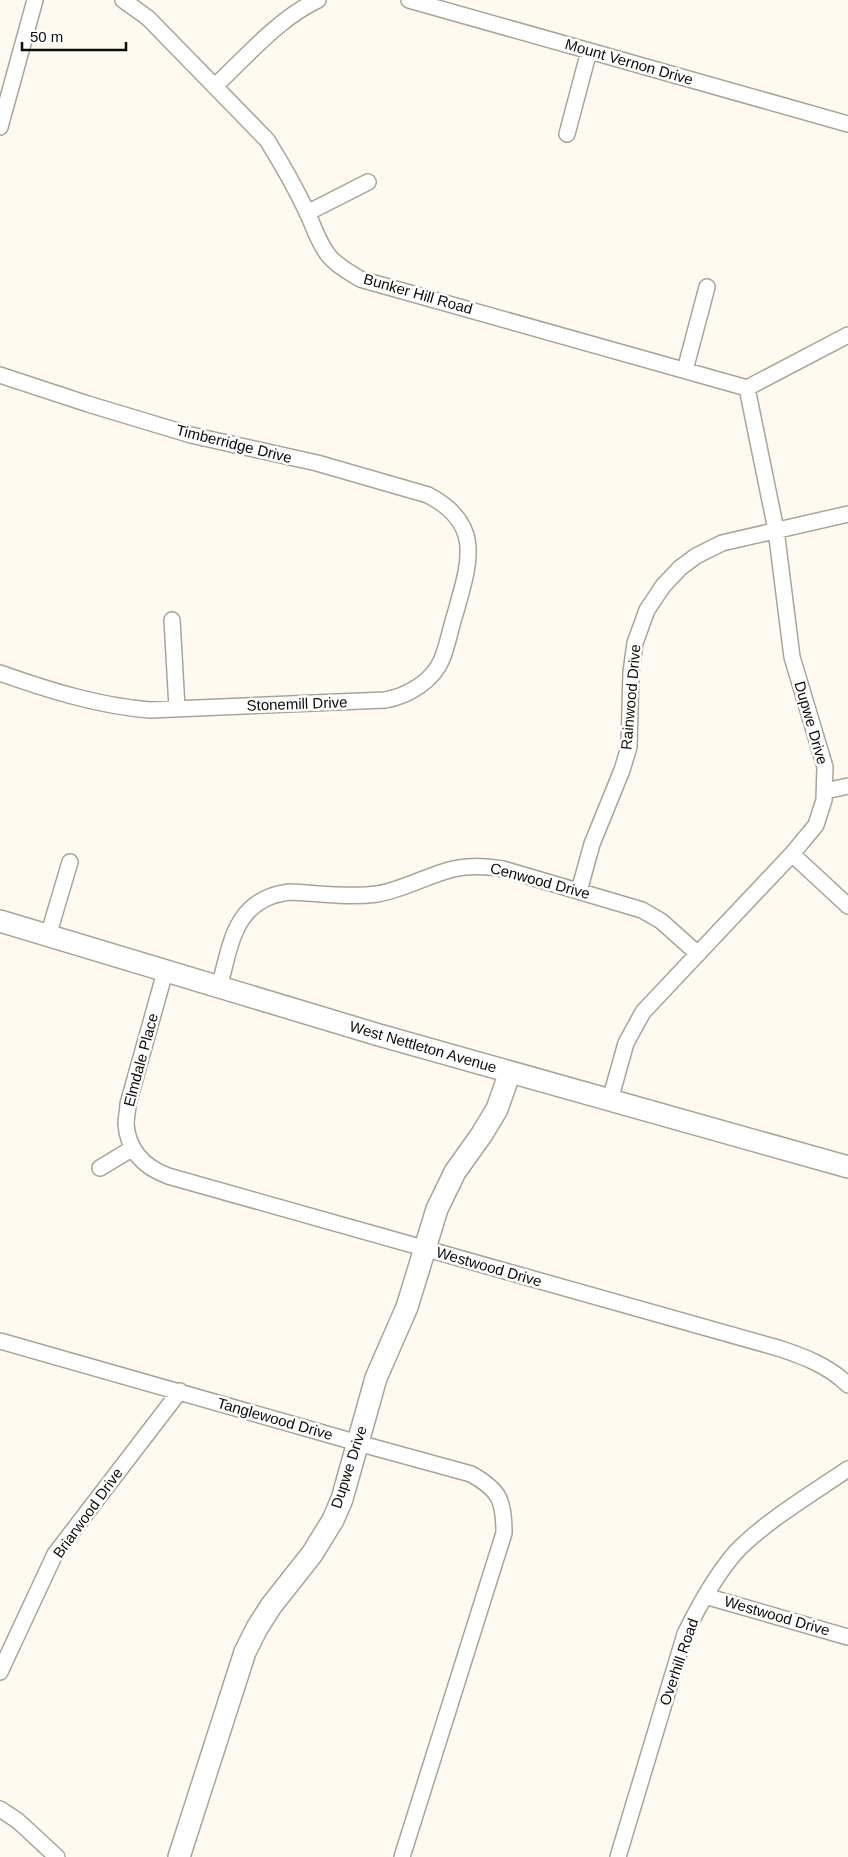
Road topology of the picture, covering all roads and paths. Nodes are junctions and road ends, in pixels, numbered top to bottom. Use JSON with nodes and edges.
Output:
{"nodes":[{"id":1,"x":35,"y":0,"type":"edge"},
{"id":2,"x":123,"y":0,"type":"edge"},
{"id":3,"x":318,"y":0,"type":"edge"},
{"id":4,"x":410,"y":0,"type":"edge"},
{"id":5,"x":142,"y":5,"type":"edge"},
{"id":6,"x":590,"y":51,"type":"junction"},
{"id":7,"x":215,"y":86,"type":"junction"},
{"id":8,"x":848,"y":124,"type":"edge"},
{"id":9,"x":0,"y":127,"type":"edge"},
{"id":10,"x":567,"y":134,"type":"dead end"},
{"id":11,"x":368,"y":182,"type":"dead end"},
{"id":12,"x":307,"y":213,"type":"junction"},
{"id":13,"x":707,"y":287,"type":"dead end"},
{"id":14,"x":848,"y":335,"type":"edge"},
{"id":15,"x":685,"y":370,"type":"junction"},
{"id":16,"x":0,"y":375,"type":"edge"},
{"id":17,"x":747,"y":388,"type":"junction"},
{"id":18,"x":848,"y":514,"type":"edge"},
{"id":19,"x":460,"y":523,"type":"joint"},
{"id":20,"x":776,"y":530,"type":"junction"},
{"id":21,"x":172,"y":620,"type":"dead end"},
{"id":22,"x":0,"y":673,"type":"edge"},
{"id":23,"x":177,"y":708,"type":"junction"},
{"id":24,"x":848,"y":786,"type":"edge"},
{"id":25,"x":826,"y":791,"type":"junction"},
{"id":26,"x":792,"y":854,"type":"junction"},
{"id":27,"x":70,"y":862,"type":"dead end"},
{"id":28,"x":579,"y":891,"type":"junction"},
{"id":29,"x":848,"y":906,"type":"edge"},
{"id":30,"x":0,"y":921,"type":"edge"},
{"id":31,"x":48,"y":936,"type":"junction"},
{"id":32,"x":698,"y":954,"type":"junction"},
{"id":33,"x":166,"y":972,"type":"junction"},
{"id":34,"x":219,"y":988,"type":"junction"},
{"id":35,"x":510,"y":1072,"type":"junction"},
{"id":36,"x":610,"y":1100,"type":"junction"},
{"id":37,"x":133,"y":1148,"type":"junction"},
{"id":38,"x":848,"y":1167,"type":"edge"},
{"id":39,"x":100,"y":1168,"type":"dead end"},
{"id":40,"x":424,"y":1249,"type":"junction"},
{"id":41,"x":0,"y":1340,"type":"edge"},
{"id":42,"x":848,"y":1385,"type":"edge"},
{"id":43,"x":180,"y":1391,"type":"junction"},
{"id":44,"x":358,"y":1443,"type":"junction"},
{"id":45,"x":848,"y":1469,"type":"edge"},
{"id":46,"x":705,"y":1596,"type":"junction"},
{"id":47,"x":848,"y":1636,"type":"edge"},
{"id":48,"x":0,"y":1672,"type":"edge"},
{"id":49,"x":0,"y":1809,"type":"edge"},
{"id":50,"x":57,"y":1857,"type":"edge"},
{"id":51,"x":179,"y":1857,"type":"edge"},
{"id":52,"x":402,"y":1857,"type":"edge"},
{"id":53,"x":618,"y":1857,"type":"edge"}],
"edges":[{"from":1,"to":9,"type":"street"},
{"from":2,"to":5,"type":"street","name":"Bunker Hill Road"},
{"from":3,"to":7,"type":"street"},
{"from":4,"to":6,"type":"street","name":"Mount Vernon Drive"},
{"from":5,"to":7,"type":"street","name":"Bunker Hill Road"},
{"from":6,"to":8,"type":"street","name":"Mount Vernon Drive"},
{"from":6,"to":10,"type":"street"},
{"from":7,"to":12,"type":"street","name":"Bunker Hill Road"},
{"from":11,"to":12,"type":"street"},
{"from":12,"to":15,"type":"street","name":"Bunker Hill Road"},
{"from":13,"to":15,"type":"street"},
{"from":14,"to":17,"type":"street"},
{"from":15,"to":17,"type":"street","name":"Bunker Hill Road"},
{"from":16,"to":19,"type":"street","name":"Timberridge Drive"},
{"from":17,"to":20,"type":"street","name":"Dupwe Drive"},
{"from":18,"to":20,"type":"street","name":"Rainwood Drive"},
{"from":19,"to":23,"type":"street","name":"Stonemill Drive"},
{"from":20,"to":25,"type":"street","name":"Dupwe Drive"},
{"from":20,"to":28,"type":"street","name":"Rainwood Drive"},
{"from":21,"to":23,"type":"street"},
{"from":22,"to":23,"type":"street","name":"Stonemill Drive"},
{"from":24,"to":25,"type":"street"},
{"from":25,"to":26,"type":"street","name":"Dupwe Drive"},
{"from":26,"to":29,"type":"street"},
{"from":26,"to":32,"type":"street","name":"Dupwe Drive"},
{"from":27,"to":31,"type":"street"},
{"from":28,"to":32,"type":"street","name":"Cenwood Drive"},
{"from":28,"to":34,"type":"street","name":"Cenwood Drive"},
{"from":30,"to":31,"type":"street","name":"West Nettleton Avenue"},
{"from":31,"to":33,"type":"street","name":"West Nettleton Avenue"},
{"from":32,"to":36,"type":"street","name":"Dupwe Drive"},
{"from":33,"to":34,"type":"street","name":"West Nettleton Avenue"},
{"from":33,"to":37,"type":"street","name":"Elmdale Place"},
{"from":34,"to":35,"type":"street","name":"West Nettleton Avenue"},
{"from":35,"to":36,"type":"street","name":"West Nettleton Avenue"},
{"from":35,"to":40,"type":"street","name":"Dupwe Drive"},
{"from":36,"to":38,"type":"street","name":"West Nettleton Avenue"},
{"from":37,"to":39,"type":"street"},
{"from":37,"to":40,"type":"street","name":"Westwood Drive"},
{"from":40,"to":42,"type":"street","name":"Westwood Drive"},
{"from":40,"to":44,"type":"street","name":"Dupwe Drive"},
{"from":41,"to":43,"type":"street","name":"Tanglewood Drive"},
{"from":43,"to":44,"type":"street","name":"Tanglewood Drive"},
{"from":43,"to":48,"type":"street","name":"Briarwood Drive"},
{"from":44,"to":51,"type":"street","name":"Dupwe Drive"},
{"from":44,"to":52,"type":"street","name":"Tanglewood Drive"},
{"from":45,"to":46,"type":"street","name":"Overhill Road"},
{"from":46,"to":47,"type":"street","name":"Westwood Drive"},
{"from":46,"to":53,"type":"street","name":"Overhill Road"},
{"from":49,"to":50,"type":"street"}]}
